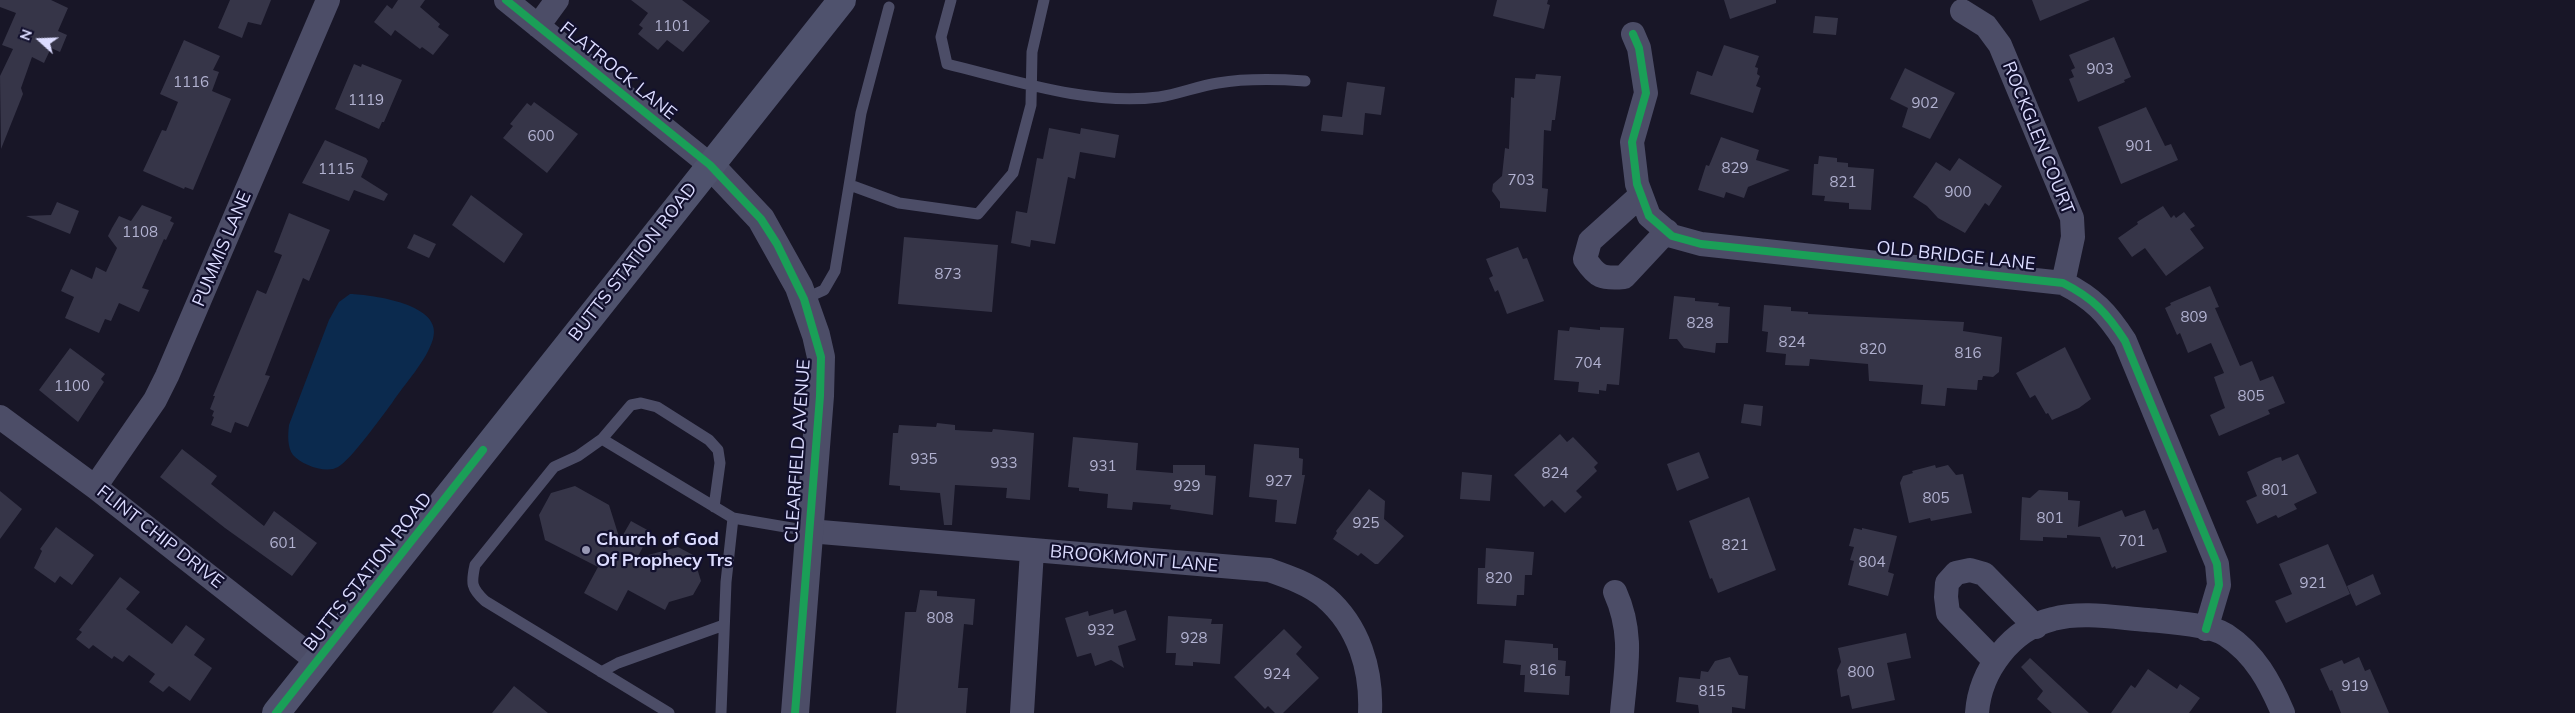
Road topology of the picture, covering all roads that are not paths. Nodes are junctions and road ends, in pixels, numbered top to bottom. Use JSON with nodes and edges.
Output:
{"nodes":[{"id":1,"x":328,"y":0,"type":"edge"},
{"id":2,"x":506,"y":0,"type":"edge"},
{"id":3,"x":557,"y":0,"type":"edge"},
{"id":4,"x":842,"y":0,"type":"edge"},
{"id":5,"x":951,"y":0,"type":"edge"},
{"id":6,"x":1044,"y":0,"type":"edge"},
{"id":7,"x":889,"y":7,"type":"dead end"},
{"id":8,"x":1962,"y":12,"type":"dead end"},
{"id":9,"x":538,"y":26,"type":"junction"},
{"id":10,"x":1633,"y":34,"type":"dead end"},
{"id":11,"x":1305,"y":81,"type":"dead end"},
{"id":12,"x":1032,"y":84,"type":"junction"},
{"id":13,"x":710,"y":165,"type":"junction"},
{"id":14,"x":850,"y":185,"type":"junction"},
{"id":15,"x":1641,"y":195,"type":"junction"},
{"id":16,"x":1667,"y":231,"type":"junction"},
{"id":17,"x":2063,"y":283,"type":"junction"},
{"id":18,"x":804,"y":299,"type":"junction"},
{"id":19,"x":0,"y":416,"type":"edge"},
{"id":20,"x":602,"y":439,"type":"junction"},
{"id":21,"x":95,"y":487,"type":"junction"},
{"id":22,"x":714,"y":507,"type":"junction"},
{"id":23,"x":733,"y":518,"type":"junction"},
{"id":24,"x":809,"y":531,"type":"junction"},
{"id":25,"x":1032,"y":551,"type":"junction"},
{"id":26,"x":1615,"y":592,"type":"dead end"},
{"id":27,"x":724,"y":625,"type":"junction"},
{"id":28,"x":2036,"y":626,"type":"junction"},
{"id":29,"x":2206,"y":629,"type":"junction"},
{"id":30,"x":1994,"y":660,"type":"junction"},
{"id":31,"x":317,"y":661,"type":"junction"},
{"id":32,"x":601,"y":672,"type":"junction"},
{"id":33,"x":276,"y":713,"type":"edge"},
{"id":34,"x":669,"y":713,"type":"edge"},
{"id":35,"x":721,"y":713,"type":"edge"},
{"id":36,"x":795,"y":713,"type":"edge"},
{"id":37,"x":1022,"y":713,"type":"edge"},
{"id":38,"x":1370,"y":713,"type":"edge"},
{"id":39,"x":1622,"y":713,"type":"edge"},
{"id":40,"x":1977,"y":713,"type":"edge"},
{"id":41,"x":2283,"y":713,"type":"edge"}],
"edges":[{"from":1,"to":21,"type":"street","name":"PUMMIS LANE"},
{"from":2,"to":9,"type":"street","name":"FLATROCK LANE"},
{"from":3,"to":9,"type":"street"},
{"from":4,"to":13,"type":"main road","name":"BUTTS STATION ROAD"},
{"from":5,"to":12,"type":"lane"},
{"from":6,"to":12,"type":"lane"},
{"from":7,"to":14,"type":"lane"},
{"from":8,"to":17,"type":"street","name":"ROCKGLEN COURT"},
{"from":9,"to":13,"type":"street","name":"FLATROCK LANE"},
{"from":10,"to":15,"type":"street","name":"OLD BRIDGE LANE"},
{"from":11,"to":12,"type":"lane"},
{"from":12,"to":14,"type":"lane"},
{"from":13,"to":18,"type":"street","name":"CLEARFIELD AVENUE"},
{"from":13,"to":31,"type":"main road","name":"BUTTS STATION ROAD"},
{"from":14,"to":18,"type":"lane"},
{"from":15,"to":16,"type":"street","name":"OLD BRIDGE LANE"},
{"from":15,"to":16,"type":"street"},
{"from":16,"to":17,"type":"street","name":"OLD BRIDGE LANE"},
{"from":17,"to":29,"type":"street","name":"OLD BRIDGE LANE"},
{"from":18,"to":24,"type":"street","name":"CLEARFIELD AVENUE"},
{"from":19,"to":21,"type":"street","name":"FLINT CHIP DRIVE"},
{"from":20,"to":22,"type":"lane"},
{"from":20,"to":22,"type":"lane"},
{"from":20,"to":32,"type":"lane"},
{"from":21,"to":31,"type":"street","name":"FLINT CHIP DRIVE"},
{"from":22,"to":23,"type":"lane"},
{"from":23,"to":24,"type":"lane"},
{"from":23,"to":27,"type":"lane"},
{"from":24,"to":25,"type":"street","name":"BROOKMONT LANE"},
{"from":24,"to":36,"type":"street","name":"CLEARFIELD AVENUE"},
{"from":25,"to":37,"type":"street"},
{"from":25,"to":38,"type":"street","name":"BROOKMONT LANE"},
{"from":26,"to":39,"type":"street"},
{"from":27,"to":32,"type":"lane"},
{"from":27,"to":35,"type":"lane"},
{"from":28,"to":29,"type":"street"},
{"from":28,"to":30,"type":"street"},
{"from":28,"to":30,"type":"street"},
{"from":29,"to":41,"type":"street"},
{"from":30,"to":40,"type":"street"},
{"from":31,"to":33,"type":"main road","name":"BUTTS STATION ROAD"},
{"from":32,"to":34,"type":"lane"}]}
